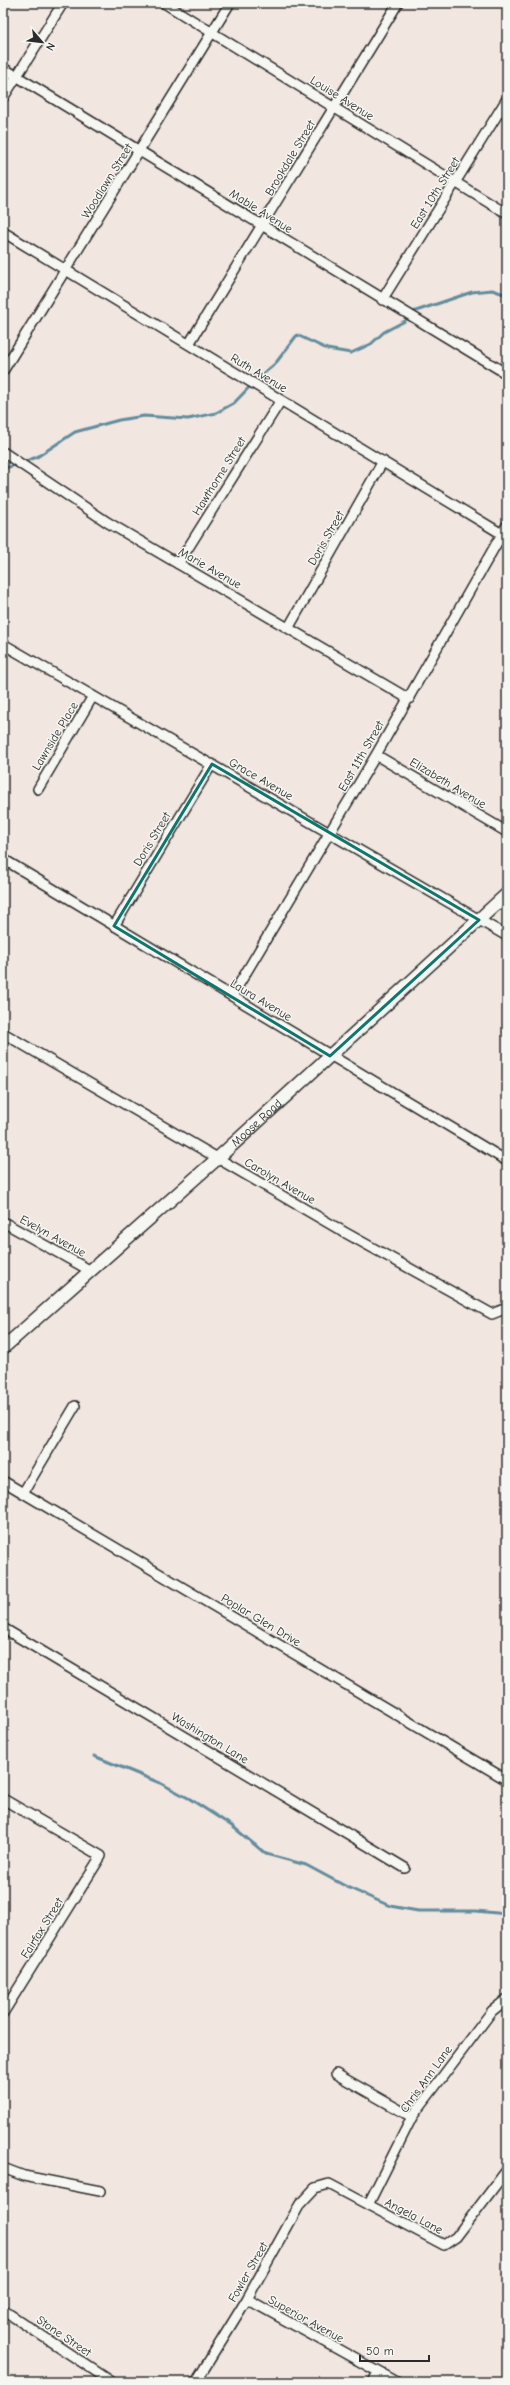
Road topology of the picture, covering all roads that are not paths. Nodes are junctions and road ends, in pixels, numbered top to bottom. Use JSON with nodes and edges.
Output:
{"nodes":[{"id":1,"x":63,"y":3,"type":"edge"},
{"id":2,"x":164,"y":3,"type":"edge"},
{"id":3,"x":230,"y":3,"type":"edge"},
{"id":4,"x":398,"y":3,"type":"edge"},
{"id":5,"x":212,"y":33,"type":"junction"},
{"id":6,"x":3,"y":68,"type":"edge"},
{"id":7,"x":16,"y":76,"type":"junction"},
{"id":8,"x":3,"y":98,"type":"edge"},
{"id":9,"x":507,"y":99,"type":"edge"},
{"id":10,"x":335,"y":107,"type":"junction"},
{"id":11,"x":140,"y":150,"type":"junction"},
{"id":12,"x":455,"y":182,"type":"junction"},
{"id":13,"x":507,"y":214,"type":"edge"},
{"id":14,"x":263,"y":226,"type":"junction"},
{"id":15,"x":3,"y":232,"type":"edge"},
{"id":16,"x":66,"y":269,"type":"junction"},
{"id":17,"x":382,"y":300,"type":"junction"},
{"id":18,"x":189,"y":344,"type":"junction"},
{"id":19,"x":3,"y":371,"type":"edge"},
{"id":20,"x":507,"y":374,"type":"edge"},
{"id":21,"x":281,"y":400,"type":"junction"},
{"id":22,"x":3,"y":452,"type":"edge"},
{"id":23,"x":383,"y":461,"type":"junction"},
{"id":24,"x":505,"y":529,"type":"edge"},
{"id":25,"x":178,"y":564,"type":"junction"},
{"id":26,"x":289,"y":627,"type":"junction"},
{"id":27,"x":3,"y":644,"type":"edge"},
{"id":28,"x":93,"y":696,"type":"junction"},
{"id":29,"x":409,"y":699,"type":"junction"},
{"id":30,"x":376,"y":755,"type":"junction"},
{"id":31,"x":212,"y":764,"type":"junction"},
{"id":32,"x":38,"y":789,"type":"dead end"},
{"id":33,"x":507,"y":832,"type":"edge"},
{"id":34,"x":330,"y":834,"type":"junction"},
{"id":35,"x":3,"y":859,"type":"edge"},
{"id":36,"x":507,"y":894,"type":"edge"},
{"id":37,"x":479,"y":920,"type":"junction"},
{"id":38,"x":114,"y":926,"type":"junction"},
{"id":39,"x":507,"y":936,"type":"edge"},
{"id":40,"x":232,"y":996,"type":"junction"},
{"id":41,"x":3,"y":1033,"type":"edge"},
{"id":42,"x":330,"y":1056,"type":"junction"},
{"id":43,"x":218,"y":1158,"type":"junction"},
{"id":44,"x":507,"y":1161,"type":"edge"},
{"id":45,"x":3,"y":1222,"type":"edge"},
{"id":46,"x":91,"y":1271,"type":"junction"},
{"id":47,"x":507,"y":1308,"type":"edge"},
{"id":48,"x":3,"y":1348,"type":"edge"},
{"id":49,"x":75,"y":1406,"type":"dead end"},
{"id":50,"x":3,"y":1481,"type":"edge"},
{"id":51,"x":23,"y":1493,"type":"junction"},
{"id":52,"x":3,"y":1628,"type":"edge"},
{"id":53,"x":507,"y":1780,"type":"edge"},
{"id":54,"x":3,"y":1800,"type":"edge"},
{"id":55,"x":405,"y":1868,"type":"dead end"},
{"id":56,"x":507,"y":1999,"type":"edge"},
{"id":57,"x":3,"y":2013,"type":"edge"},
{"id":58,"x":336,"y":2074,"type":"dead end"},
{"id":59,"x":412,"y":2117,"type":"junction"},
{"id":60,"x":3,"y":2168,"type":"edge"},
{"id":61,"x":507,"y":2170,"type":"edge"},
{"id":62,"x":329,"y":2184,"type":"joint"},
{"id":63,"x":100,"y":2191,"type":"dead end"},
{"id":64,"x":368,"y":2205,"type":"junction"},
{"id":65,"x":247,"y":2299,"type":"junction"},
{"id":66,"x":3,"y":2310,"type":"edge"},
{"id":67,"x":378,"y":2372,"type":"junction"},
{"id":68,"x":112,"y":2382,"type":"edge"},
{"id":69,"x":196,"y":2382,"type":"edge"},
{"id":70,"x":373,"y":2382,"type":"edge"},
{"id":71,"x":397,"y":2382,"type":"edge"}],
"edges":[{"from":1,"to":7,"type":"street"},
{"from":2,"to":5,"type":"street","name":"Louise Avenue"},
{"from":3,"to":5,"type":"street","name":"Woodlawn Street"},
{"from":4,"to":10,"type":"street","name":"Brookdale Street"},
{"from":5,"to":10,"type":"street","name":"Louise Avenue"},
{"from":5,"to":11,"type":"street","name":"Woodlawn Street"},
{"from":6,"to":7,"type":"street","name":"Mable Avenue"},
{"from":7,"to":8,"type":"street"},
{"from":7,"to":11,"type":"street","name":"Mable Avenue"},
{"from":9,"to":12,"type":"street","name":"East 10th Street"},
{"from":10,"to":12,"type":"street","name":"Louise Avenue"},
{"from":10,"to":14,"type":"street","name":"Brookdale Street"},
{"from":11,"to":14,"type":"street","name":"Mable Avenue"},
{"from":11,"to":16,"type":"street","name":"Woodlawn Street"},
{"from":12,"to":13,"type":"street","name":"Louise Avenue"},
{"from":12,"to":17,"type":"street","name":"East 10th Street"},
{"from":14,"to":17,"type":"street","name":"Mable Avenue"},
{"from":14,"to":18,"type":"street","name":"Brookdale Street"},
{"from":15,"to":16,"type":"street","name":"Ruth Avenue"},
{"from":16,"to":18,"type":"street","name":"Ruth Avenue"},
{"from":16,"to":19,"type":"street","name":"Woodlawn Street"},
{"from":17,"to":20,"type":"street","name":"Mable Avenue"},
{"from":18,"to":21,"type":"street","name":"Ruth Avenue"},
{"from":21,"to":23,"type":"street","name":"Ruth Avenue"},
{"from":21,"to":25,"type":"street","name":"Hawthorne Street"},
{"from":22,"to":25,"type":"street","name":"Marie Avenue"},
{"from":23,"to":24,"type":"street","name":"Ruth Avenue"},
{"from":23,"to":26,"type":"street","name":"Doris Street"},
{"from":24,"to":29,"type":"street","name":"East 11th Street"},
{"from":25,"to":26,"type":"street","name":"Marie Avenue"},
{"from":26,"to":29,"type":"street","name":"Marie Avenue"},
{"from":27,"to":28,"type":"street","name":"Grace Avenue"},
{"from":28,"to":31,"type":"street","name":"Grace Avenue"},
{"from":28,"to":32,"type":"street","name":"Lawnside Place"},
{"from":29,"to":30,"type":"street","name":"East 11th Street"},
{"from":30,"to":33,"type":"street","name":"Elizabeth Avenue"},
{"from":30,"to":34,"type":"street","name":"East 11th Street"},
{"from":31,"to":34,"type":"street","name":"Grace Avenue"},
{"from":31,"to":38,"type":"street","name":"Doris Street"},
{"from":34,"to":37,"type":"street","name":"Grace Avenue"},
{"from":34,"to":40,"type":"street","name":"East 11th Street"},
{"from":35,"to":38,"type":"street","name":"Laura Avenue"},
{"from":36,"to":37,"type":"street","name":"Moose Road"},
{"from":37,"to":39,"type":"street","name":"Grace Avenue"},
{"from":37,"to":42,"type":"street","name":"Moose Road"},
{"from":38,"to":40,"type":"street","name":"Laura Avenue"},
{"from":40,"to":42,"type":"street","name":"Laura Avenue"},
{"from":41,"to":43,"type":"street","name":"Carolyn Avenue"},
{"from":42,"to":43,"type":"street","name":"Moose Road"},
{"from":42,"to":44,"type":"street","name":"Laura Avenue"},
{"from":43,"to":46,"type":"street","name":"Moose Road"},
{"from":43,"to":47,"type":"street","name":"Carolyn Avenue"},
{"from":45,"to":46,"type":"street","name":"Evelyn Avenue"},
{"from":46,"to":48,"type":"street","name":"Moose Road"},
{"from":49,"to":51,"type":"street"},
{"from":50,"to":51,"type":"street","name":"Poplar Glen Drive"},
{"from":51,"to":53,"type":"street","name":"Poplar Glen Drive"},
{"from":52,"to":55,"type":"street","name":"Washington Lane"},
{"from":54,"to":57,"type":"street","name":"Fairfax Street"},
{"from":56,"to":59,"type":"street","name":"Chris Ann Lane"},
{"from":58,"to":59,"type":"street"},
{"from":59,"to":64,"type":"street","name":"Chris Ann Lane"},
{"from":60,"to":63,"type":"street"},
{"from":61,"to":64,"type":"street","name":"Angela Lane"},
{"from":62,"to":64,"type":"street","name":"Angela Lane"},
{"from":62,"to":65,"type":"street","name":"Fowler Street"},
{"from":65,"to":67,"type":"street","name":"Superior Avenue"},
{"from":65,"to":69,"type":"street","name":"Fowler Street"},
{"from":66,"to":68,"type":"street","name":"Stone Street"},
{"from":67,"to":70,"type":"street"},
{"from":67,"to":71,"type":"street","name":"Superior Avenue"}]}
